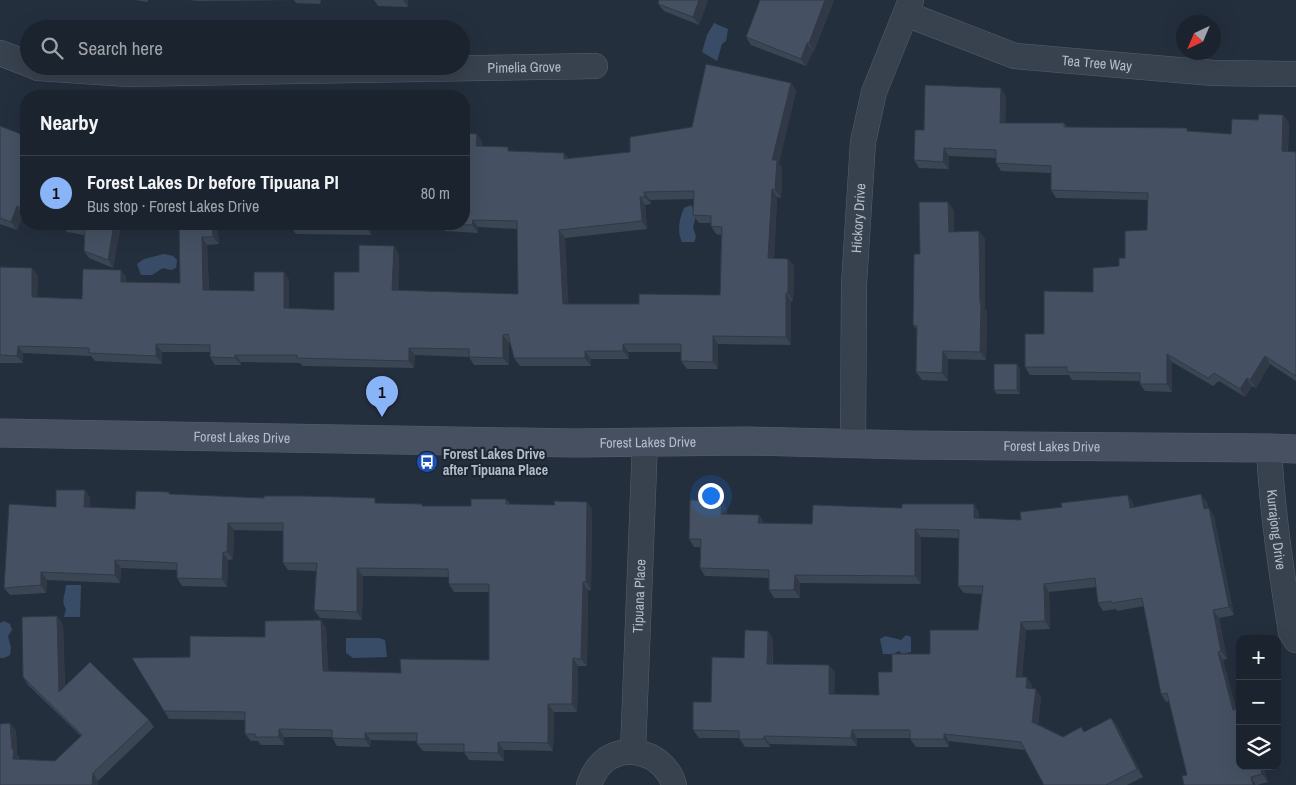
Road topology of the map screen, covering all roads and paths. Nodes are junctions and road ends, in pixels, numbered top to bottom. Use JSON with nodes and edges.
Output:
{"nodes":[{"id":1,"x":908,"y":7,"type":"edge"},
{"id":2,"x":0,"y":53,"type":"edge"},
{"id":3,"x":20,"y":61,"type":"edge"},
{"id":4,"x":595,"y":66,"type":"dead end"},
{"id":5,"x":470,"y":68,"type":"edge"},
{"id":6,"x":1296,"y":74,"type":"edge"},
{"id":7,"x":0,"y":433,"type":"edge"},
{"id":8,"x":645,"y":442,"type":"junction"},
{"id":9,"x":853,"y":444,"type":"junction"},
{"id":10,"x":1269,"y":448,"type":"junction"},
{"id":11,"x":1296,"y":449,"type":"edge"},
{"id":12,"x":1296,"y":640,"type":"edge"},
{"id":13,"x":633,"y":751,"type":"junction"},
{"id":14,"x":589,"y":785,"type":"edge"},
{"id":15,"x":674,"y":785,"type":"edge"}],
"edges":[{"from":1,"to":6,"type":"street","name":"Tea Tree Way"},
{"from":1,"to":9,"type":"street","name":"Hickory Drive"},
{"from":2,"to":3,"type":"street"},
{"from":4,"to":5,"type":"street","name":"Pimelia Grove"},
{"from":7,"to":8,"type":"main road","name":"Forest Lakes Drive"},
{"from":8,"to":9,"type":"main road","name":"Forest Lakes Drive"},
{"from":8,"to":13,"type":"street","name":"Tipuana Place"},
{"from":9,"to":10,"type":"main road","name":"Forest Lakes Drive"},
{"from":10,"to":11,"type":"main road","name":"Forest Lakes Drive"},
{"from":10,"to":12,"type":"street","name":"Kurrajong Drive"},
{"from":13,"to":14,"type":"street"},
{"from":13,"to":15,"type":"street"}]}
